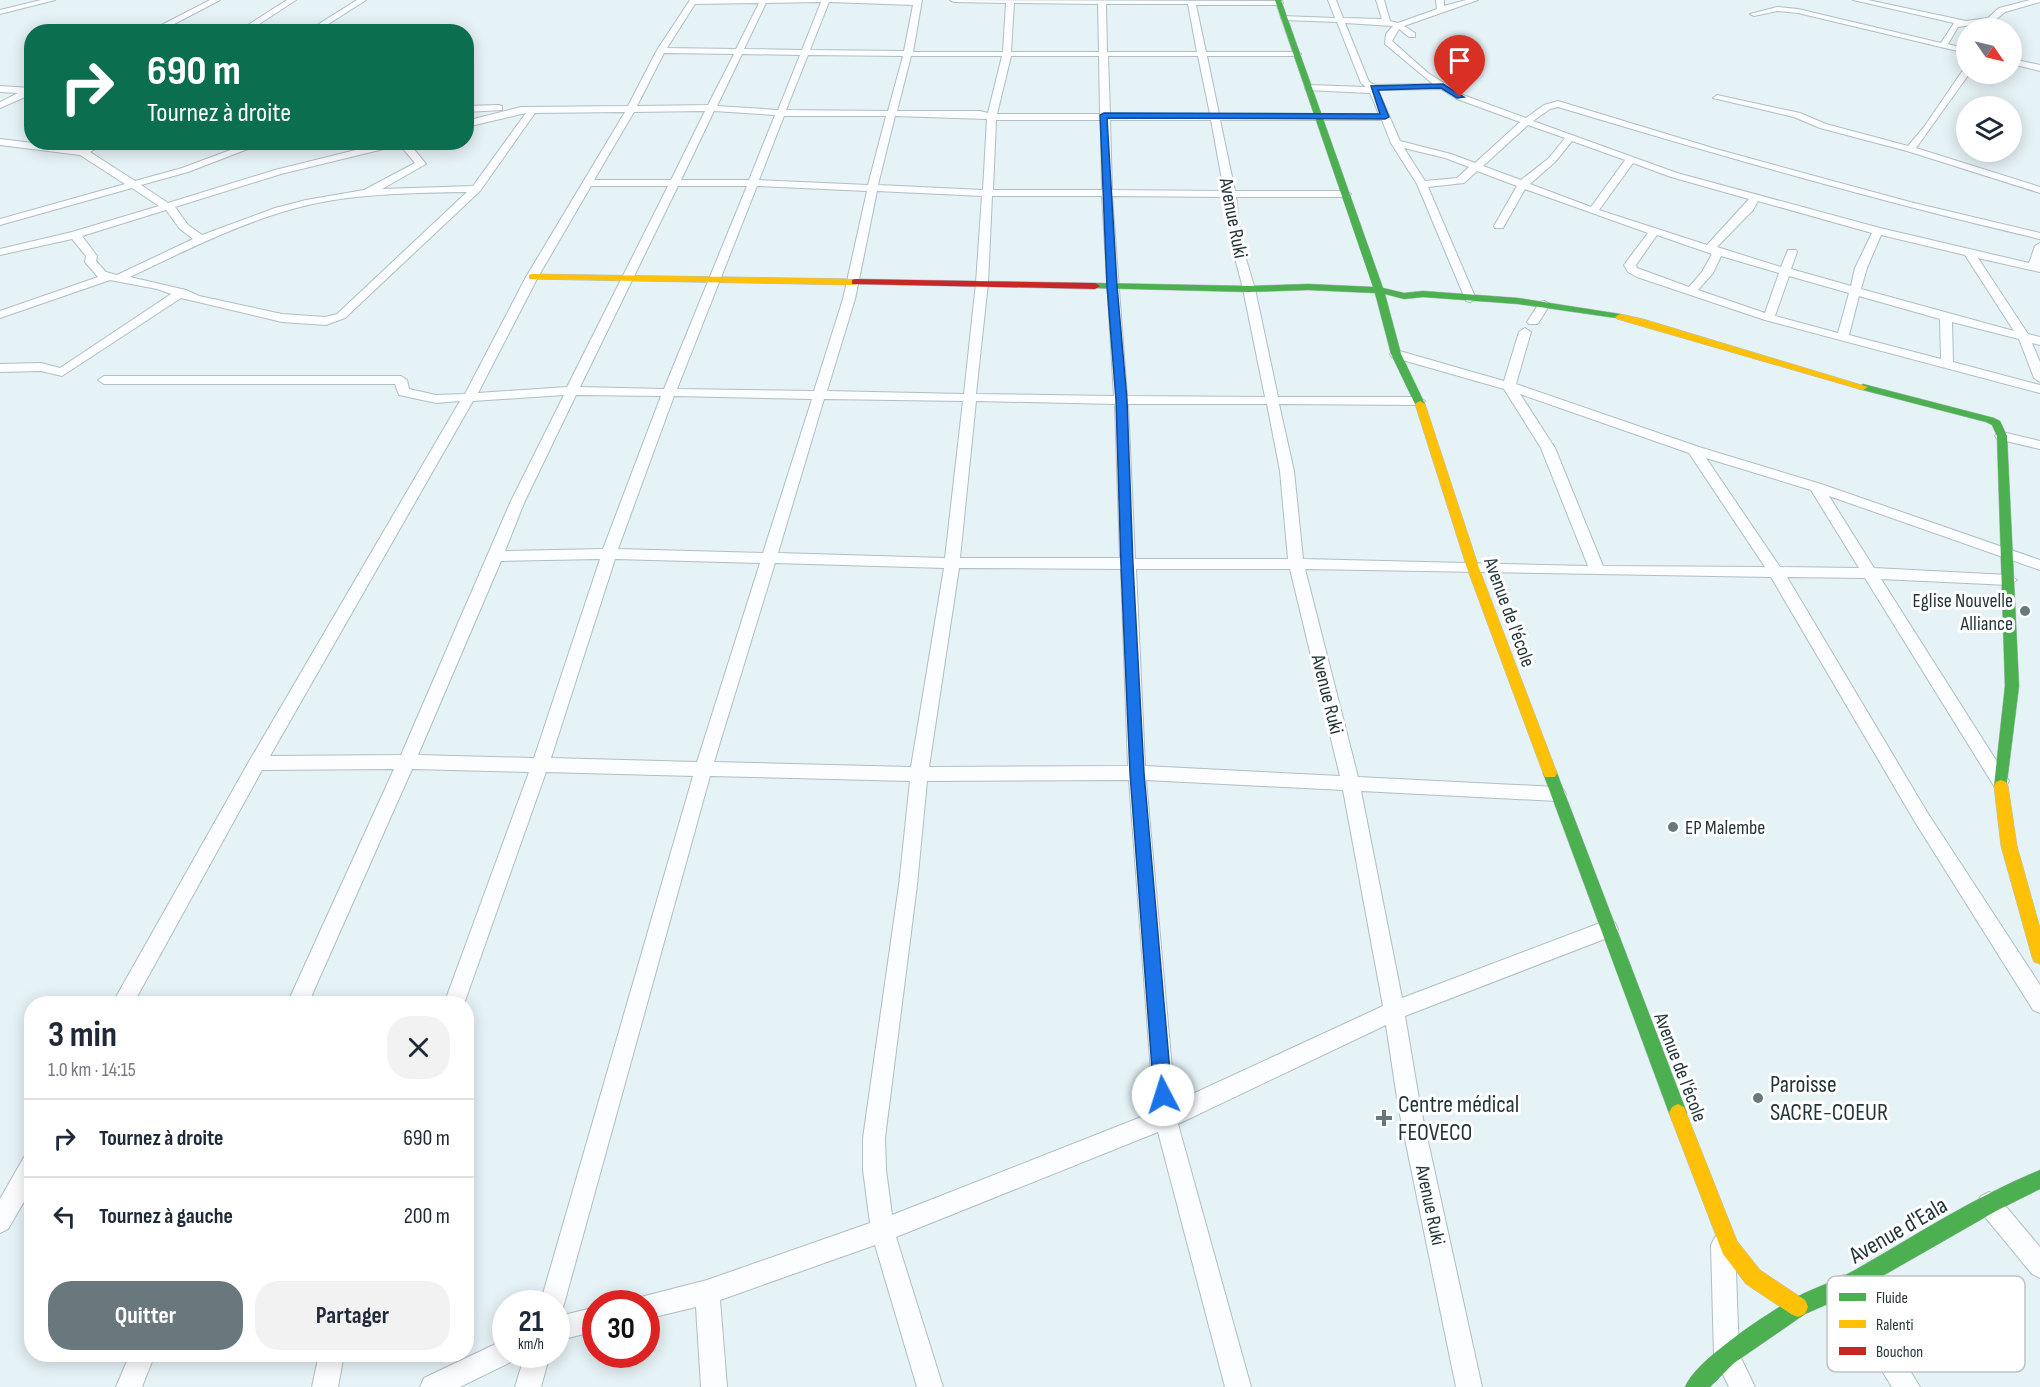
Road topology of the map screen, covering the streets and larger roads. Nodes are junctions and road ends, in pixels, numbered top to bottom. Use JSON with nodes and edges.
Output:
{"nodes":[{"id":1,"x":51,"y":0,"type":"edge"},
{"id":2,"x":216,"y":0,"type":"edge"},
{"id":3,"x":292,"y":0,"type":"edge"},
{"id":4,"x":362,"y":0,"type":"edge"},
{"id":5,"x":764,"y":0,"type":"edge"},
{"id":6,"x":826,"y":0,"type":"edge"},
{"id":7,"x":954,"y":0,"type":"edge"},
{"id":8,"x":1010,"y":0,"type":"edge"},
{"id":9,"x":1332,"y":0,"type":"edge"},
{"id":10,"x":1380,"y":0,"type":"edge"},
{"id":11,"x":1474,"y":0,"type":"edge"},
{"id":12,"x":1857,"y":0,"type":"edge"},
{"id":13,"x":2039,"y":0,"type":"edge"},
{"id":14,"x":694,"y":1,"type":"edge"},
{"id":15,"x":918,"y":1,"type":"edge"},
{"id":16,"x":1102,"y":1,"type":"edge"},
{"id":17,"x":1191,"y":1,"type":"edge"},
{"id":18,"x":1278,"y":2,"type":"edge"},
{"id":19,"x":1440,"y":5,"type":"edge"},
{"id":20,"x":0,"y":12,"type":"edge"},
{"id":21,"x":1754,"y":14,"type":"dead end"},
{"id":22,"x":1285,"y":18,"type":"junction"},
{"id":23,"x":1992,"y":18,"type":"edge"},
{"id":24,"x":1340,"y":20,"type":"junction"},
{"id":25,"x":1956,"y":21,"type":"edge"},
{"id":26,"x":1387,"y":22,"type":"junction"},
{"id":27,"x":168,"y":24,"type":"edge"},
{"id":28,"x":254,"y":24,"type":"edge"},
{"id":29,"x":323,"y":24,"type":"edge"},
{"id":30,"x":1399,"y":26,"type":"junction"},
{"id":31,"x":1956,"y":26,"type":"edge"},
{"id":32,"x":1412,"y":35,"type":"dead end"},
{"id":33,"x":1944,"y":45,"type":"junction"},
{"id":34,"x":1956,"y":48,"type":"edge"},
{"id":35,"x":661,"y":51,"type":"junction"},
{"id":36,"x":738,"y":52,"type":"junction"},
{"id":37,"x":804,"y":53,"type":"junction"},
{"id":38,"x":908,"y":54,"type":"junction"},
{"id":39,"x":1007,"y":54,"type":"junction"},
{"id":40,"x":1102,"y":54,"type":"junction"},
{"id":41,"x":1201,"y":54,"type":"junction"},
{"id":42,"x":1297,"y":54,"type":"junction"},
{"id":43,"x":2022,"y":64,"type":"edge"},
{"id":44,"x":2040,"y":68,"type":"edge"},
{"id":45,"x":1958,"y":84,"type":"edge"},
{"id":46,"x":1443,"y":86,"type":"junction"},
{"id":47,"x":1308,"y":88,"type":"junction"},
{"id":48,"x":0,"y":89,"type":"edge"},
{"id":49,"x":1374,"y":89,"type":"junction"},
{"id":50,"x":24,"y":91,"type":"edge"},
{"id":51,"x":24,"y":94,"type":"edge"},
{"id":52,"x":1717,"y":98,"type":"dead end"},
{"id":53,"x":0,"y":105,"type":"edge"},
{"id":54,"x":632,"y":108,"type":"junction"},
{"id":55,"x":711,"y":108,"type":"junction"},
{"id":56,"x":474,"y":109,"type":"edge"},
{"id":57,"x":532,"y":110,"type":"junction"},
{"id":58,"x":514,"y":111,"type":"junction"},
{"id":59,"x":892,"y":112,"type":"junction"},
{"id":60,"x":782,"y":113,"type":"junction"},
{"id":61,"x":1104,"y":115,"type":"junction"},
{"id":62,"x":1318,"y":116,"type":"junction"},
{"id":63,"x":992,"y":117,"type":"junction"},
{"id":64,"x":1214,"y":117,"type":"junction"},
{"id":65,"x":1385,"y":117,"type":"junction"},
{"id":66,"x":1527,"y":121,"type":"junction"},
{"id":67,"x":474,"y":122,"type":"edge"},
{"id":68,"x":1571,"y":137,"type":"junction"},
{"id":69,"x":0,"y":142,"type":"edge"},
{"id":70,"x":1396,"y":142,"type":"junction"},
{"id":71,"x":24,"y":144,"type":"edge"},
{"id":72,"x":1910,"y":149,"type":"junction"},
{"id":73,"x":71,"y":150,"type":"edge"},
{"id":74,"x":87,"y":150,"type":"edge"},
{"id":75,"x":240,"y":150,"type":"edge"},
{"id":76,"x":369,"y":150,"type":"edge"},
{"id":77,"x":409,"y":150,"type":"edge"},
{"id":78,"x":83,"y":152,"type":"junction"},
{"id":79,"x":1630,"y":159,"type":"junction"},
{"id":80,"x":1475,"y":166,"type":"junction"},
{"id":81,"x":588,"y":183,"type":"junction"},
{"id":82,"x":673,"y":183,"type":"junction"},
{"id":83,"x":753,"y":183,"type":"junction"},
{"id":84,"x":1422,"y":184,"type":"junction"},
{"id":85,"x":1523,"y":184,"type":"junction"},
{"id":86,"x":134,"y":185,"type":"junction"},
{"id":87,"x":476,"y":189,"type":"junction"},
{"id":88,"x":872,"y":189,"type":"junction"},
{"id":89,"x":2040,"y":190,"type":"edge"},
{"id":90,"x":367,"y":192,"type":"junction"},
{"id":91,"x":1107,"y":192,"type":"junction"},
{"id":92,"x":1230,"y":192,"type":"junction"},
{"id":93,"x":986,"y":193,"type":"junction"},
{"id":94,"x":1346,"y":194,"type":"junction"},
{"id":95,"x":1755,"y":198,"type":"junction"},
{"id":96,"x":166,"y":208,"type":"junction"},
{"id":97,"x":1593,"y":211,"type":"junction"},
{"id":98,"x":0,"y":222,"type":"edge"},
{"id":99,"x":1499,"y":226,"type":"dead end"},
{"id":100,"x":1878,"y":231,"type":"junction"},
{"id":101,"x":1654,"y":232,"type":"junction"},
{"id":102,"x":75,"y":235,"type":"junction"},
{"id":103,"x":2040,"y":236,"type":"edge"},
{"id":104,"x":201,"y":240,"type":"junction"},
{"id":105,"x":2040,"y":246,"type":"edge"},
{"id":106,"x":0,"y":252,"type":"edge"},
{"id":107,"x":1718,"y":252,"type":"junction"},
{"id":108,"x":1792,"y":252,"type":"dead end"},
{"id":109,"x":1970,"y":254,"type":"junction"},
{"id":110,"x":2036,"y":268,"type":"edge"},
{"id":111,"x":1785,"y":272,"type":"junction"},
{"id":112,"x":116,"y":277,"type":"junction"},
{"id":113,"x":532,"y":277,"type":"junction"},
{"id":114,"x":628,"y":277,"type":"junction"},
{"id":115,"x":716,"y":278,"type":"junction"},
{"id":116,"x":852,"y":282,"type":"junction"},
{"id":117,"x":982,"y":284,"type":"junction"},
{"id":118,"x":1112,"y":286,"type":"junction"},
{"id":119,"x":1249,"y":289,"type":"junction"},
{"id":120,"x":1380,"y":290,"type":"junction"},
{"id":121,"x":182,"y":292,"type":"junction"},
{"id":122,"x":1856,"y":292,"type":"junction"},
{"id":123,"x":1690,"y":293,"type":"junction"},
{"id":124,"x":1470,"y":299,"type":"junction"},
{"id":125,"x":1544,"y":304,"type":"junction"},
{"id":126,"x":0,"y":315,"type":"edge"},
{"id":127,"x":1946,"y":317,"type":"junction"},
{"id":128,"x":1769,"y":318,"type":"junction"},
{"id":129,"x":1844,"y":337,"type":"junction"},
{"id":130,"x":2024,"y":337,"type":"junction"},
{"id":131,"x":2040,"y":341,"type":"edge"},
{"id":132,"x":1396,"y":354,"type":"junction"},
{"id":133,"x":1947,"y":365,"type":"junction"},
{"id":134,"x":0,"y":368,"type":"edge"},
{"id":135,"x":2040,"y":378,"type":"edge"},
{"id":136,"x":104,"y":380,"type":"dead end"},
{"id":137,"x":1509,"y":386,"type":"junction"},
{"id":138,"x":2040,"y":389,"type":"edge"},
{"id":139,"x":572,"y":391,"type":"junction"},
{"id":140,"x":669,"y":393,"type":"junction"},
{"id":141,"x":818,"y":396,"type":"junction"},
{"id":142,"x":969,"y":397,"type":"junction"},
{"id":143,"x":468,"y":399,"type":"junction"},
{"id":144,"x":1273,"y":399,"type":"junction"},
{"id":145,"x":1122,"y":400,"type":"junction"},
{"id":146,"x":1419,"y":401,"type":"junction"},
{"id":147,"x":2002,"y":436,"type":"junction"},
{"id":148,"x":2040,"y":445,"type":"edge"},
{"id":149,"x":1694,"y":450,"type":"junction"},
{"id":150,"x":1816,"y":487,"type":"junction"},
{"id":151,"x":609,"y":554,"type":"junction"},
{"id":152,"x":2005,"y":554,"type":"junction"},
{"id":153,"x":496,"y":556,"type":"junction"},
{"id":154,"x":768,"y":557,"type":"junction"},
{"id":155,"x":952,"y":563,"type":"junction"},
{"id":156,"x":1296,"y":564,"type":"junction"},
{"id":157,"x":1127,"y":565,"type":"junction"},
{"id":158,"x":2040,"y":565,"type":"edge"},
{"id":159,"x":1473,"y":568,"type":"junction"},
{"id":160,"x":1598,"y":571,"type":"junction"},
{"id":161,"x":1871,"y":573,"type":"junction"},
{"id":162,"x":1777,"y":574,"type":"junction"},
{"id":163,"x":2009,"y":580,"type":"junction"},
{"id":164,"x":405,"y":762,"type":"junction"},
{"id":165,"x":256,"y":763,"type":"junction"},
{"id":166,"x":540,"y":766,"type":"junction"},
{"id":167,"x":704,"y":768,"type":"junction"},
{"id":168,"x":1137,"y":773,"type":"junction"},
{"id":169,"x":919,"y":774,"type":"junction"},
{"id":170,"x":1350,"y":782,"type":"junction"},
{"id":171,"x":2001,"y":782,"type":"junction"},
{"id":172,"x":1557,"y":794,"type":"junction"},
{"id":173,"x":1608,"y":929,"type":"junction"},
{"id":174,"x":2040,"y":957,"type":"edge"},
{"id":175,"x":126,"y":996,"type":"edge"},
{"id":176,"x":301,"y":996,"type":"edge"},
{"id":177,"x":457,"y":996,"type":"edge"},
{"id":178,"x":2040,"y":1004,"type":"edge"},
{"id":179,"x":1394,"y":1011,"type":"junction"},
{"id":180,"x":1165,"y":1118,"type":"junction"},
{"id":181,"x":24,"y":1179,"type":"edge"},
{"id":182,"x":2040,"y":1179,"type":"edge"},
{"id":183,"x":1989,"y":1204,"type":"junction"},
{"id":184,"x":0,"y":1221,"type":"edge"},
{"id":185,"x":882,"y":1231,"type":"junction"},
{"id":186,"x":1723,"y":1233,"type":"junction"},
{"id":187,"x":2040,"y":1266,"type":"edge"},
{"id":188,"x":1863,"y":1276,"type":"edge"},
{"id":189,"x":556,"y":1290,"type":"edge"},
{"id":190,"x":707,"y":1292,"type":"junction"},
{"id":191,"x":1827,"y":1294,"type":"edge"},
{"id":192,"x":660,"y":1304,"type":"edge"},
{"id":193,"x":1798,"y":1307,"type":"junction"},
{"id":194,"x":1727,"y":1356,"type":"junction"},
{"id":195,"x":492,"y":1358,"type":"edge"},
{"id":196,"x":140,"y":1362,"type":"edge"},
{"id":197,"x":330,"y":1362,"type":"edge"},
{"id":198,"x":533,"y":1368,"type":"edge"},
{"id":199,"x":1898,"y":1372,"type":"edge"},
{"id":200,"x":129,"y":1387,"type":"edge"},
{"id":201,"x":325,"y":1387,"type":"edge"},
{"id":202,"x":433,"y":1387,"type":"edge"},
{"id":203,"x":528,"y":1387,"type":"edge"},
{"id":204,"x":714,"y":1387,"type":"edge"},
{"id":205,"x":930,"y":1387,"type":"edge"},
{"id":206,"x":1238,"y":1387,"type":"edge"},
{"id":207,"x":1469,"y":1387,"type":"edge"},
{"id":208,"x":1695,"y":1387,"type":"edge"},
{"id":209,"x":1742,"y":1387,"type":"edge"},
{"id":210,"x":1908,"y":1387,"type":"edge"}],
"edges":[{"from":1,"to":20,"type":"street"},
{"from":2,"to":27,"type":"street"},
{"from":3,"to":28,"type":"street"},
{"from":4,"to":29,"type":"street"},
{"from":5,"to":6,"type":"street"},
{"from":5,"to":14,"type":"street"},
{"from":5,"to":36,"type":"street"},
{"from":6,"to":15,"type":"street"},
{"from":6,"to":37,"type":"street"},
{"from":7,"to":8,"type":"street"},
{"from":8,"to":16,"type":"street"},
{"from":8,"to":39,"type":"street"},
{"from":9,"to":24,"type":"street"},
{"from":10,"to":26,"type":"street"},
{"from":11,"to":19,"type":"street"},
{"from":12,"to":25,"type":"street"},
{"from":13,"to":23,"type":"street"},
{"from":14,"to":35,"type":"street"},
{"from":15,"to":38,"type":"street"},
{"from":16,"to":17,"type":"street"},
{"from":16,"to":40,"type":"street"},
{"from":17,"to":18,"type":"street"},
{"from":17,"to":41,"type":"street","name":"Avenue Ruki"},
{"from":18,"to":22,"type":"street","name":"Avenue de l'école"},
{"from":19,"to":30,"type":"street"},
{"from":21,"to":33,"type":"street"},
{"from":22,"to":24,"type":"street"},
{"from":22,"to":42,"type":"street","name":"Avenue de l'école"},
{"from":24,"to":26,"type":"street"},
{"from":24,"to":49,"type":"street"},
{"from":26,"to":30,"type":"street"},
{"from":30,"to":32,"type":"street"},
{"from":30,"to":46,"type":"street"},
{"from":31,"to":33,"type":"street"},
{"from":33,"to":34,"type":"street"},
{"from":35,"to":36,"type":"street"},
{"from":35,"to":54,"type":"street"},
{"from":36,"to":37,"type":"street"},
{"from":36,"to":55,"type":"street"},
{"from":37,"to":38,"type":"street"},
{"from":37,"to":60,"type":"street"},
{"from":38,"to":39,"type":"street"},
{"from":38,"to":59,"type":"street"},
{"from":39,"to":40,"type":"street"},
{"from":39,"to":63,"type":"street"},
{"from":40,"to":41,"type":"street"},
{"from":40,"to":61,"type":"street"},
{"from":41,"to":42,"type":"street"},
{"from":41,"to":64,"type":"street","name":"Avenue Ruki"},
{"from":42,"to":47,"type":"street","name":"Avenue de l'école"},
{"from":43,"to":44,"type":"street"},
{"from":45,"to":72,"type":"street"},
{"from":46,"to":49,"type":"street"},
{"from":46,"to":66,"type":"street"},
{"from":47,"to":49,"type":"street"},
{"from":47,"to":62,"type":"street","name":"Avenue de l'école"},
{"from":48,"to":50,"type":"street"},
{"from":49,"to":65,"type":"street"},
{"from":51,"to":53,"type":"street"},
{"from":52,"to":72,"type":"street"},
{"from":54,"to":55,"type":"street"},
{"from":54,"to":57,"type":"street"},
{"from":54,"to":81,"type":"street"},
{"from":55,"to":60,"type":"street"},
{"from":55,"to":82,"type":"street"},
{"from":56,"to":58,"type":"street"},
{"from":57,"to":58,"type":"street"},
{"from":57,"to":87,"type":"street"},
{"from":58,"to":67,"type":"street"},
{"from":59,"to":60,"type":"street"},
{"from":59,"to":63,"type":"street"},
{"from":59,"to":88,"type":"street"},
{"from":60,"to":83,"type":"street"},
{"from":61,"to":63,"type":"street"},
{"from":61,"to":64,"type":"street"},
{"from":61,"to":91,"type":"street"},
{"from":62,"to":64,"type":"street"},
{"from":62,"to":65,"type":"street"},
{"from":62,"to":94,"type":"street","name":"Avenue de l'école"},
{"from":63,"to":93,"type":"street"},
{"from":64,"to":92,"type":"street","name":"Avenue Ruki"},
{"from":65,"to":70,"type":"street"},
{"from":66,"to":68,"type":"street"},
{"from":66,"to":80,"type":"street"},
{"from":66,"to":103,"type":"street"},
{"from":68,"to":79,"type":"street"},
{"from":68,"to":85,"type":"street"},
{"from":69,"to":71,"type":"street"},
{"from":70,"to":80,"type":"street"},
{"from":70,"to":84,"type":"street"},
{"from":72,"to":89,"type":"street"},
{"from":73,"to":78,"type":"street"},
{"from":74,"to":78,"type":"street"},
{"from":75,"to":86,"type":"street"},
{"from":76,"to":96,"type":"street"},
{"from":77,"to":90,"type":"street"},
{"from":78,"to":86,"type":"street"},
{"from":79,"to":95,"type":"street"},
{"from":79,"to":97,"type":"street"},
{"from":80,"to":84,"type":"street"},
{"from":80,"to":85,"type":"street"},
{"from":81,"to":82,"type":"street"},
{"from":81,"to":113,"type":"street"},
{"from":82,"to":83,"type":"street"},
{"from":82,"to":114,"type":"street"},
{"from":83,"to":88,"type":"street"},
{"from":83,"to":115,"type":"street"},
{"from":84,"to":124,"type":"street"},
{"from":85,"to":97,"type":"street"},
{"from":85,"to":99,"type":"street"},
{"from":86,"to":96,"type":"street"},
{"from":86,"to":98,"type":"street"},
{"from":87,"to":90,"type":"street"},
{"from":87,"to":121,"type":"street"},
{"from":88,"to":93,"type":"street"},
{"from":88,"to":116,"type":"street"},
{"from":90,"to":104,"type":"street"},
{"from":91,"to":92,"type":"street"},
{"from":91,"to":93,"type":"street"},
{"from":91,"to":118,"type":"street"},
{"from":92,"to":94,"type":"street"},
{"from":92,"to":119,"type":"street","name":"Avenue Ruki"},
{"from":93,"to":117,"type":"street"},
{"from":94,"to":120,"type":"street","name":"Avenue de l'école"},
{"from":95,"to":100,"type":"street"},
{"from":95,"to":107,"type":"street"},
{"from":96,"to":102,"type":"street"},
{"from":96,"to":104,"type":"street"},
{"from":97,"to":101,"type":"street"},
{"from":100,"to":109,"type":"street"},
{"from":100,"to":122,"type":"street"},
{"from":101,"to":107,"type":"street"},
{"from":101,"to":123,"type":"street"},
{"from":102,"to":106,"type":"street"},
{"from":102,"to":112,"type":"street"},
{"from":104,"to":112,"type":"street"},
{"from":105,"to":110,"type":"street"},
{"from":107,"to":111,"type":"street"},
{"from":107,"to":123,"type":"street"},
{"from":108,"to":111,"type":"street"},
{"from":109,"to":110,"type":"street"},
{"from":109,"to":130,"type":"street"},
{"from":111,"to":122,"type":"street"},
{"from":111,"to":128,"type":"street"},
{"from":112,"to":121,"type":"street"},
{"from":112,"to":126,"type":"street"},
{"from":113,"to":114,"type":"street"},
{"from":113,"to":143,"type":"street"},
{"from":114,"to":115,"type":"street"},
{"from":114,"to":139,"type":"street"},
{"from":115,"to":116,"type":"street"},
{"from":115,"to":140,"type":"street"},
{"from":116,"to":117,"type":"street"},
{"from":116,"to":141,"type":"street"},
{"from":117,"to":118,"type":"street"},
{"from":117,"to":142,"type":"street"},
{"from":118,"to":119,"type":"street"},
{"from":118,"to":145,"type":"street"},
{"from":119,"to":120,"type":"street"},
{"from":119,"to":144,"type":"street","name":"Avenue Ruki"},
{"from":120,"to":124,"type":"street"},
{"from":120,"to":132,"type":"street","name":"Avenue de l'école"},
{"from":121,"to":134,"type":"street"},
{"from":122,"to":127,"type":"street"},
{"from":122,"to":129,"type":"street"},
{"from":123,"to":128,"type":"street"},
{"from":124,"to":125,"type":"street"},
{"from":125,"to":137,"type":"street"},
{"from":125,"to":147,"type":"street"},
{"from":127,"to":130,"type":"street"},
{"from":127,"to":133,"type":"street"},
{"from":128,"to":129,"type":"street"},
{"from":129,"to":133,"type":"street"},
{"from":130,"to":131,"type":"street"},
{"from":130,"to":135,"type":"street"},
{"from":132,"to":137,"type":"street"},
{"from":132,"to":146,"type":"street","name":"Avenue de l'école"},
{"from":133,"to":138,"type":"street"},
{"from":136,"to":143,"type":"street"},
{"from":137,"to":149,"type":"street"},
{"from":137,"to":160,"type":"street"},
{"from":139,"to":140,"type":"street"},
{"from":139,"to":143,"type":"street"},
{"from":139,"to":153,"type":"street"},
{"from":140,"to":141,"type":"street"},
{"from":140,"to":151,"type":"street"},
{"from":141,"to":142,"type":"street"},
{"from":141,"to":154,"type":"street"},
{"from":142,"to":145,"type":"street"},
{"from":142,"to":155,"type":"street"},
{"from":143,"to":165,"type":"street"},
{"from":144,"to":145,"type":"street"},
{"from":144,"to":146,"type":"street"},
{"from":144,"to":156,"type":"street","name":"Avenue Ruki"},
{"from":145,"to":157,"type":"street"},
{"from":146,"to":159,"type":"street","name":"Avenue de l'école"},
{"from":147,"to":148,"type":"street"},
{"from":147,"to":152,"type":"street"},
{"from":149,"to":150,"type":"street"},
{"from":149,"to":162,"type":"street"},
{"from":150,"to":152,"type":"street"},
{"from":150,"to":161,"type":"street"},
{"from":151,"to":153,"type":"street"},
{"from":151,"to":154,"type":"street"},
{"from":151,"to":166,"type":"street"},
{"from":152,"to":158,"type":"street"},
{"from":152,"to":163,"type":"street"},
{"from":153,"to":164,"type":"street"},
{"from":154,"to":155,"type":"street"},
{"from":154,"to":167,"type":"street"},
{"from":155,"to":157,"type":"street"},
{"from":155,"to":169,"type":"street"},
{"from":156,"to":157,"type":"street"},
{"from":156,"to":159,"type":"street"},
{"from":156,"to":170,"type":"street","name":"Avenue Ruki"},
{"from":157,"to":168,"type":"street"},
{"from":159,"to":160,"type":"street"},
{"from":159,"to":172,"type":"street","name":"Avenue de l'école"},
{"from":160,"to":162,"type":"street"},
{"from":161,"to":162,"type":"street"},
{"from":161,"to":163,"type":"street"},
{"from":161,"to":171,"type":"street"},
{"from":162,"to":178,"type":"street"},
{"from":163,"to":171,"type":"street"},
{"from":164,"to":165,"type":"street"},
{"from":164,"to":166,"type":"street"},
{"from":164,"to":176,"type":"street"},
{"from":165,"to":175,"type":"street"},
{"from":166,"to":167,"type":"street"},
{"from":166,"to":177,"type":"street"},
{"from":167,"to":169,"type":"street"},
{"from":167,"to":189,"type":"street"},
{"from":168,"to":169,"type":"street"},
{"from":168,"to":170,"type":"street"},
{"from":168,"to":180,"type":"street"},
{"from":169,"to":185,"type":"street"},
{"from":170,"to":172,"type":"street"},
{"from":170,"to":179,"type":"street","name":"Avenue Ruki"},
{"from":171,"to":174,"type":"street"},
{"from":172,"to":173,"type":"street","name":"Avenue de l'école"},
{"from":173,"to":179,"type":"street"},
{"from":173,"to":186,"type":"street","name":"Avenue de l'école"},
{"from":179,"to":180,"type":"street"},
{"from":179,"to":207,"type":"street","name":"Avenue Ruki"},
{"from":180,"to":185,"type":"street"},
{"from":180,"to":206,"type":"street"},
{"from":181,"to":184,"type":"street"},
{"from":182,"to":183,"type":"street","name":"Avenue d'Eala"},
{"from":183,"to":187,"type":"street"},
{"from":183,"to":188,"type":"street","name":"Avenue d'Eala"},
{"from":185,"to":190,"type":"street"},
{"from":185,"to":205,"type":"street"},
{"from":186,"to":193,"type":"street","name":"Avenue de l'école"},
{"from":186,"to":194,"type":"street"},
{"from":190,"to":192,"type":"street"},
{"from":190,"to":204,"type":"street"},
{"from":191,"to":193,"type":"street","name":"Avenue d'Eala"},
{"from":193,"to":194,"type":"street","name":"Avenue d'Eala"},
{"from":194,"to":208,"type":"street","name":"Avenue d'Eala"},
{"from":194,"to":209,"type":"street"},
{"from":195,"to":202,"type":"street"},
{"from":196,"to":200,"type":"street"},
{"from":197,"to":201,"type":"street"},
{"from":198,"to":203,"type":"street"},
{"from":199,"to":210,"type":"street"}]}
